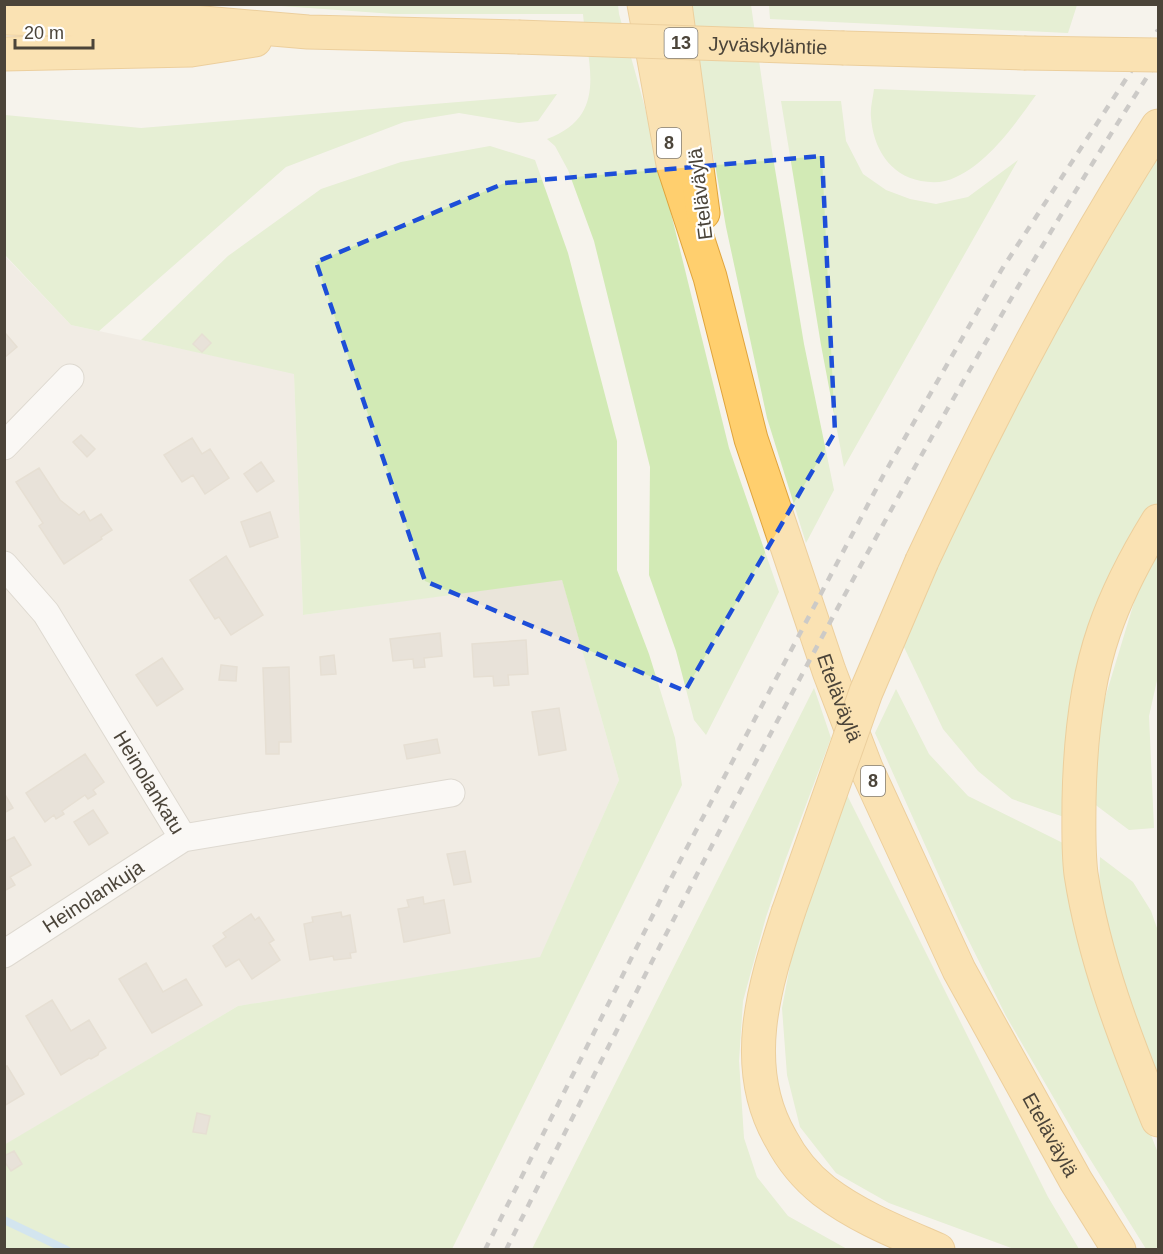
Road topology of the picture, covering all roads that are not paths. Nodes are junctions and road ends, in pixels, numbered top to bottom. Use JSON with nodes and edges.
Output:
{"nodes":[{"id":1,"x":644,"y":4,"type":"edge"},
{"id":2,"x":675,"y":4,"type":"edge"},
{"id":3,"x":4,"y":18,"type":"edge"},
{"id":4,"x":308,"y":32,"type":"junction"},
{"id":5,"x":4,"y":54,"type":"edge"},
{"id":6,"x":1158,"y":56,"type":"edge"},
{"id":7,"x":1158,"y":126,"type":"edge"},
{"id":8,"x":710,"y":277,"type":"junction"},
{"id":9,"x":70,"y":378,"type":"dead end"},
{"id":10,"x":4,"y":446,"type":"edge"},
{"id":11,"x":1158,"y":521,"type":"edge"},
{"id":12,"x":4,"y":565,"type":"edge"},
{"id":13,"x":450,"y":793,"type":"dead end"},
{"id":14,"x":183,"y":838,"type":"junction"},
{"id":15,"x":4,"y":954,"type":"edge"},
{"id":16,"x":1158,"y":1120,"type":"edge"},
{"id":17,"x":938,"y":1250,"type":"edge"},
{"id":18,"x":1119,"y":1250,"type":"edge"}],
"edges":[{"from":1,"to":8,"type":"highway","name":"Eteläväylä","number":"8"},
{"from":2,"to":8,"type":"highway","name":"Eteläväylä","number":"8"},
{"from":3,"to":4,"type":"highway","name":"Jyväskyläntie","number":"13"},
{"from":4,"to":5,"type":"highway","name":"Jyväskyläntie","number":"13"},
{"from":4,"to":6,"type":"highway","name":"Jyväskyläntie","number":"13","bridge":true},
{"from":7,"to":17,"type":"highway","bridge":true},
{"from":8,"to":18,"type":"highway","name":"Eteläväylä","number":"8"},
{"from":9,"to":10,"type":"street"},
{"from":11,"to":16,"type":"highway"},
{"from":12,"to":14,"type":"street","name":"Heinolankatu"},
{"from":13,"to":14,"type":"street","name":"Heinolankatu"},
{"from":14,"to":15,"type":"street","name":"Heinolankuja"}]}
